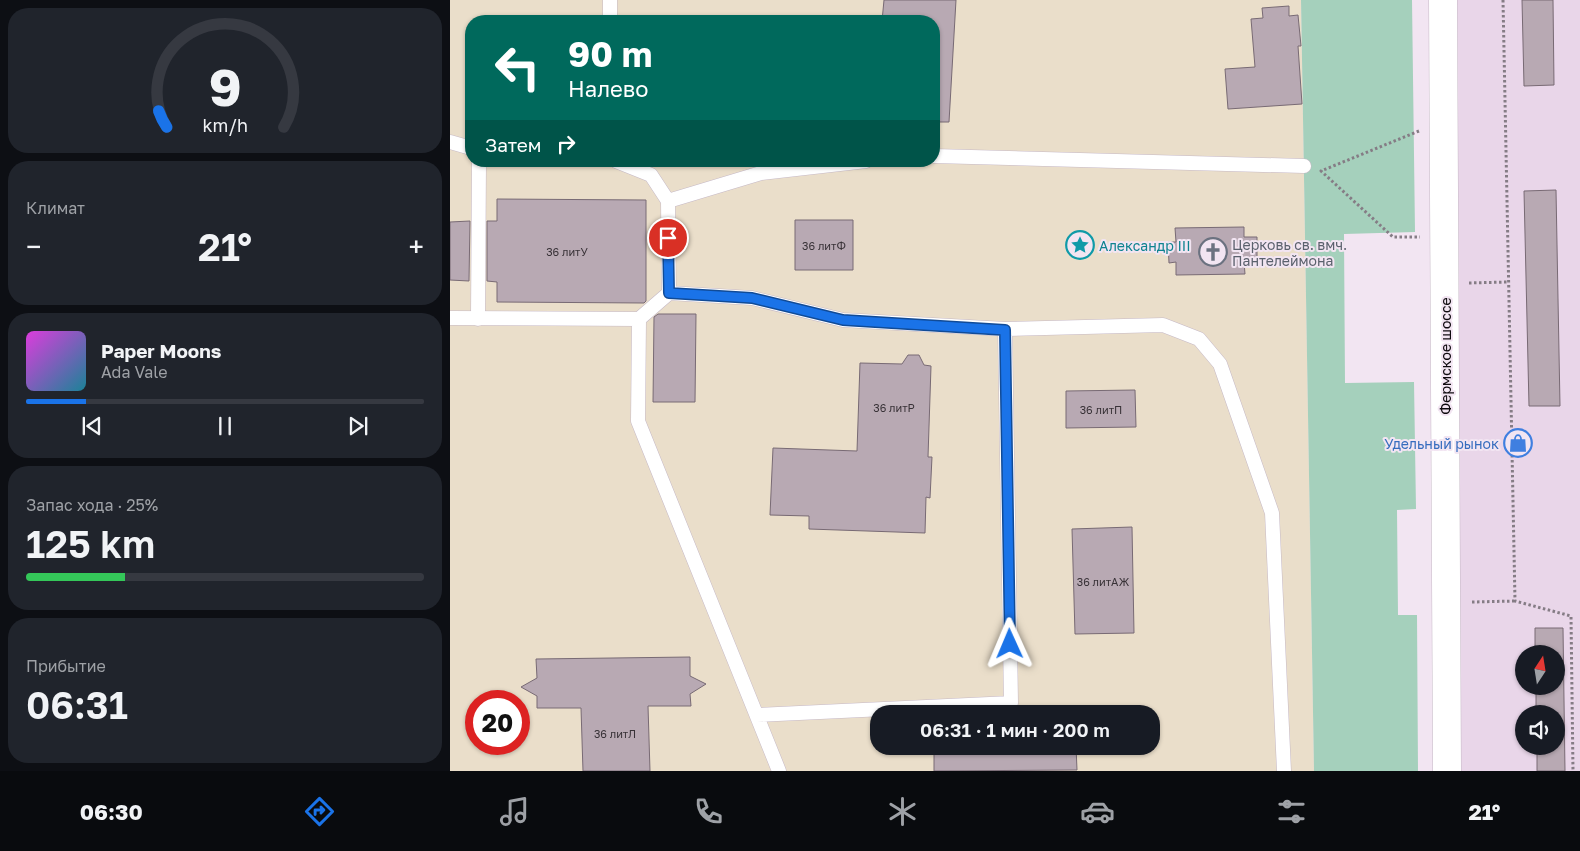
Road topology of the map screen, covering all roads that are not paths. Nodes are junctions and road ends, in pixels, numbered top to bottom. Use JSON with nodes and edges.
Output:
{"nodes":[{"id":1,"x":610,"y":0,"type":"edge"},
{"id":2,"x":1443,"y":0,"type":"edge"},
{"id":3,"x":610,"y":15,"type":"edge"},
{"id":4,"x":450,"y":142,"type":"edge"},
{"id":5,"x":465,"y":146,"type":"edge"},
{"id":6,"x":940,"y":156,"type":"edge"},
{"id":7,"x":1304,"y":166,"type":"dead end"},
{"id":8,"x":479,"y":167,"type":"edge"},
{"id":9,"x":631,"y":167,"type":"edge"},
{"id":10,"x":814,"y":167,"type":"edge"},
{"id":11,"x":668,"y":202,"type":"junction"},
{"id":12,"x":669,"y":293,"type":"junction"},
{"id":13,"x":450,"y":318,"type":"edge"},
{"id":14,"x":478,"y":319,"type":"junction"},
{"id":15,"x":639,"y":319,"type":"junction"},
{"id":16,"x":1005,"y":330,"type":"junction"},
{"id":17,"x":757,"y":714,"type":"junction"},
{"id":18,"x":779,"y":771,"type":"edge"},
{"id":19,"x":1284,"y":771,"type":"edge"},
{"id":20,"x":1447,"y":771,"type":"edge"}],
"edges":[{"from":1,"to":3,"type":"lane"},
{"from":2,"to":20,"type":"street","name":"Фермское шоссе"},
{"from":4,"to":5,"type":"lane"},
{"from":6,"to":7,"type":"lane"},
{"from":8,"to":14,"type":"lane"},
{"from":9,"to":11,"type":"lane"},
{"from":10,"to":11,"type":"lane"},
{"from":11,"to":12,"type":"lane"},
{"from":12,"to":15,"type":"lane"},
{"from":12,"to":16,"type":"lane"},
{"from":13,"to":14,"type":"lane"},
{"from":14,"to":15,"type":"lane"},
{"from":15,"to":17,"type":"lane"},
{"from":16,"to":17,"type":"lane"},
{"from":16,"to":19,"type":"lane"},
{"from":17,"to":18,"type":"lane"}]}
